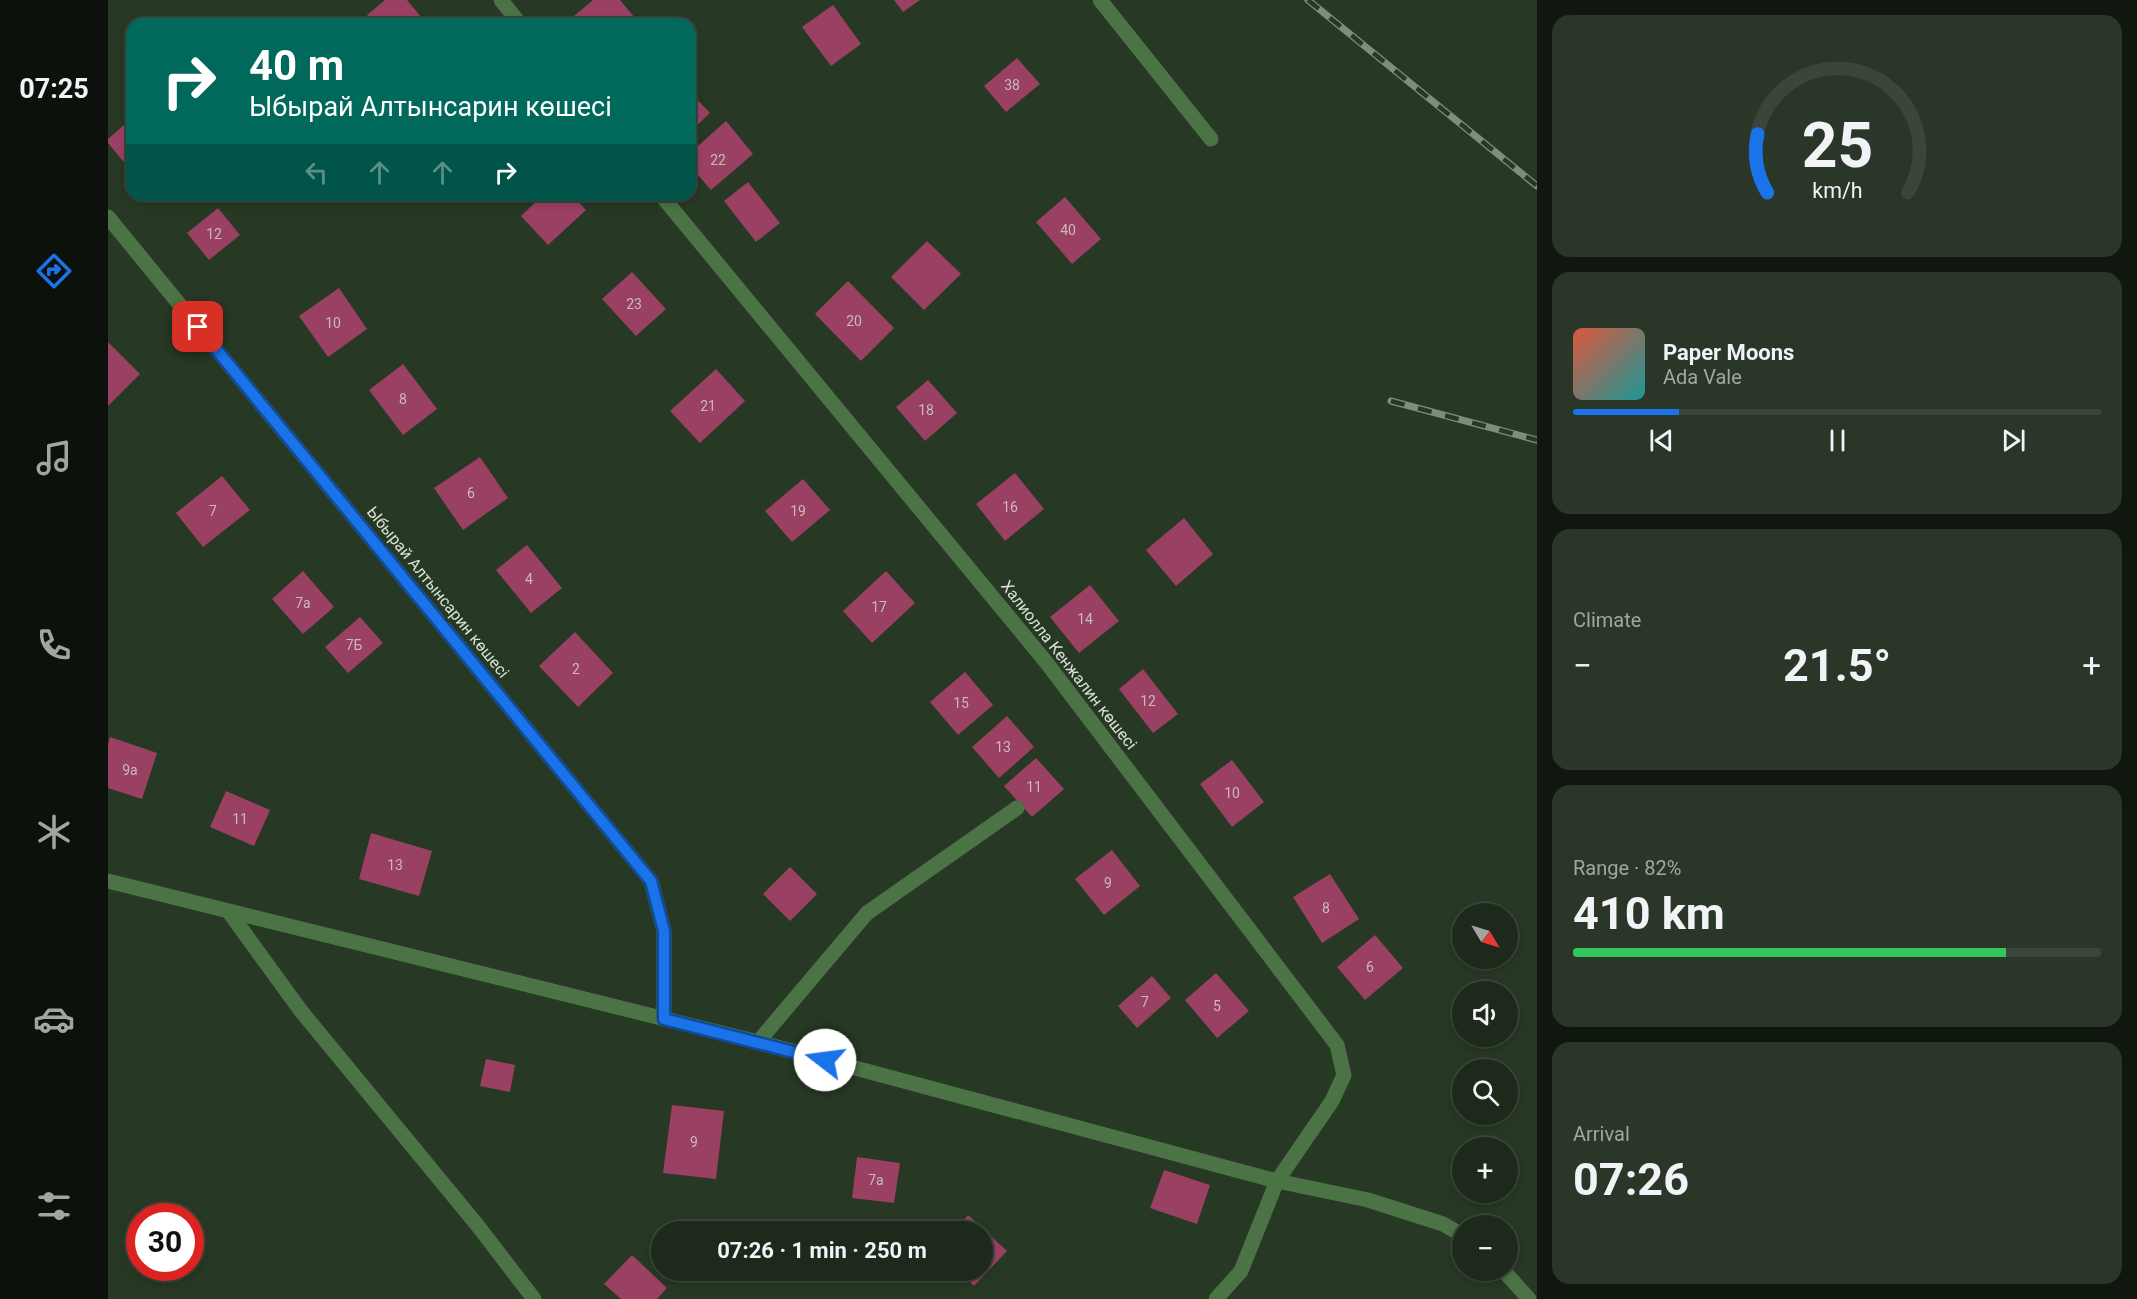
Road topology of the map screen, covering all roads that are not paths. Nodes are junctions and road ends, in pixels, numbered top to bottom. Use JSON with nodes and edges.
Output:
{"nodes":[{"id":1,"x":501,"y":0,"type":"edge"},
{"id":2,"x":1100,"y":0,"type":"edge"},
{"id":3,"x":515,"y":18,"type":"edge"},
{"id":4,"x":1211,"y":139,"type":"dead end"},
{"id":5,"x":666,"y":201,"type":"edge"},
{"id":6,"x":108,"y":217,"type":"edge"},
{"id":7,"x":1017,"y":808,"type":"dead end"},
{"id":8,"x":108,"y":881,"type":"edge"},
{"id":9,"x":229,"y":912,"type":"junction"},
{"id":10,"x":664,"y":1019,"type":"junction"},
{"id":11,"x":758,"y":1042,"type":"junction"},
{"id":12,"x":1277,"y":1181,"type":"junction"},
{"id":13,"x":1452,"y":1229,"type":"edge"},
{"id":14,"x":1513,"y":1281,"type":"edge"},
{"id":15,"x":534,"y":1299,"type":"edge"},
{"id":16,"x":1216,"y":1299,"type":"edge"},
{"id":17,"x":1529,"y":1299,"type":"edge"}],
"edges":[{"from":1,"to":3,"type":"street"},
{"from":2,"to":4,"type":"street"},
{"from":5,"to":12,"type":"street","name":"Халиолла Кенжалин көшесі"},
{"from":6,"to":10,"type":"street","name":"Ыбырай Алтынсарин көшесі"},
{"from":7,"to":11,"type":"street"},
{"from":8,"to":9,"type":"street"},
{"from":9,"to":10,"type":"street"},
{"from":9,"to":15,"type":"street"},
{"from":10,"to":11,"type":"street"},
{"from":11,"to":12,"type":"street"},
{"from":12,"to":13,"type":"street"},
{"from":12,"to":16,"type":"street","name":"Халиолла Кенжалин көшесі"},
{"from":14,"to":17,"type":"street"}]}
